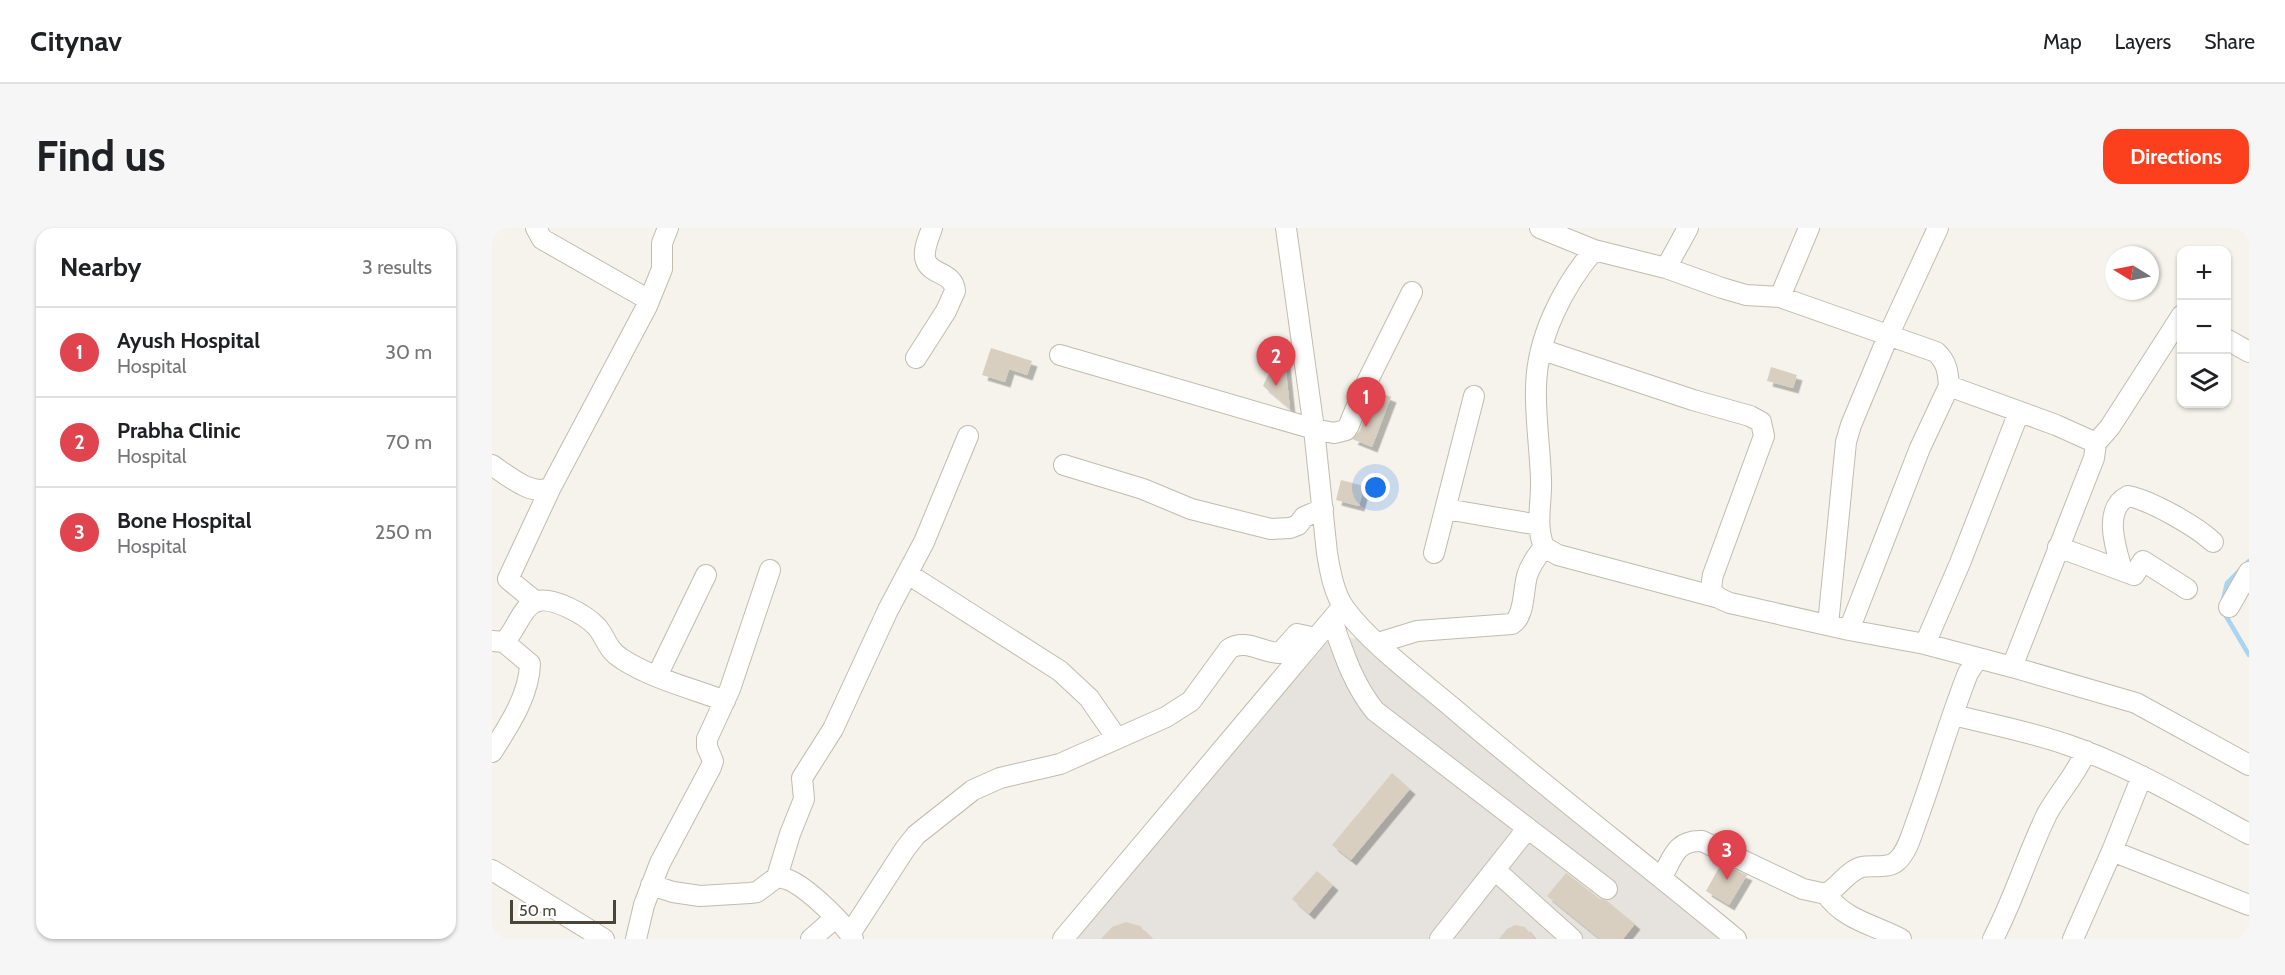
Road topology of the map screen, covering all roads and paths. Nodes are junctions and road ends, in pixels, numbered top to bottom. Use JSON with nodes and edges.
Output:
{"nodes":[{"id":1,"x":536,"y":228,"type":"edge"},
{"id":2,"x":668,"y":228,"type":"edge"},
{"id":3,"x":932,"y":228,"type":"edge"},
{"id":4,"x":1286,"y":228,"type":"edge"},
{"id":5,"x":1540,"y":228,"type":"edge"},
{"id":6,"x":1688,"y":228,"type":"edge"},
{"id":7,"x":1809,"y":228,"type":"edge"},
{"id":8,"x":1938,"y":228,"type":"edge"},
{"id":9,"x":1594,"y":249,"type":"junction"},
{"id":10,"x":1666,"y":268,"type":"junction"},
{"id":11,"x":1412,"y":292,"type":"dead end"},
{"id":12,"x":1780,"y":297,"type":"junction"},
{"id":13,"x":649,"y":300,"type":"junction"},
{"id":14,"x":2177,"y":321,"type":"edge"},
{"id":15,"x":1889,"y":334,"type":"junction"},
{"id":16,"x":2231,"y":342,"type":"edge"},
{"id":17,"x":1543,"y":350,"type":"junction"},
{"id":18,"x":2249,"y":352,"type":"edge"},
{"id":19,"x":1060,"y":355,"type":"dead end"},
{"id":20,"x":916,"y":358,"type":"dead end"},
{"id":21,"x":1949,"y":386,"type":"junction"},
{"id":22,"x":1474,"y":396,"type":"dead end"},
{"id":23,"x":2019,"y":412,"type":"junction"},
{"id":24,"x":1314,"y":429,"type":"junction"},
{"id":25,"x":968,"y":436,"type":"dead end"},
{"id":26,"x":2096,"y":443,"type":"junction"},
{"id":27,"x":492,"y":465,"type":"edge"},
{"id":28,"x":1064,"y":465,"type":"dead end"},
{"id":29,"x":551,"y":487,"type":"junction"},
{"id":30,"x":1446,"y":508,"type":"junction"},
{"id":31,"x":1323,"y":509,"type":"junction"},
{"id":32,"x":1539,"y":525,"type":"junction"},
{"id":33,"x":2213,"y":542,"type":"dead end"},
{"id":34,"x":2058,"y":546,"type":"junction"},
{"id":35,"x":1544,"y":547,"type":"junction"},
{"id":36,"x":1434,"y":554,"type":"dead end"},
{"id":37,"x":770,"y":570,"type":"dead end"},
{"id":38,"x":2122,"y":570,"type":"junction"},
{"id":39,"x":2249,"y":572,"type":"edge"},
{"id":40,"x":908,"y":574,"type":"junction"},
{"id":41,"x":706,"y":575,"type":"dead end"},
{"id":42,"x":2187,"y":589,"type":"dead end"},
{"id":43,"x":1716,"y":597,"type":"junction"},
{"id":44,"x":536,"y":602,"type":"junction"},
{"id":45,"x":2229,"y":606,"type":"dead end"},
{"id":46,"x":1337,"y":613,"type":"junction"},
{"id":47,"x":1828,"y":625,"type":"junction"},
{"id":48,"x":1850,"y":630,"type":"junction"},
{"id":49,"x":1316,"y":638,"type":"junction"},
{"id":50,"x":498,"y":641,"type":"edge"},
{"id":51,"x":1378,"y":643,"type":"junction"},
{"id":52,"x":1925,"y":644,"type":"junction"},
{"id":53,"x":1978,"y":658,"type":"junction"},
{"id":54,"x":2012,"y":667,"type":"junction"},
{"id":55,"x":657,"y":676,"type":"junction"},
{"id":56,"x":725,"y":701,"type":"junction"},
{"id":57,"x":1953,"y":715,"type":"junction"},
{"id":58,"x":1116,"y":738,"type":"junction"},
{"id":59,"x":2086,"y":751,"type":"junction"},
{"id":60,"x":492,"y":752,"type":"edge"},
{"id":61,"x":2249,"y":765,"type":"edge"},
{"id":62,"x":2142,"y":776,"type":"junction"},
{"id":63,"x":1527,"y":829,"type":"junction"},
{"id":64,"x":2249,"y":834,"type":"edge"},
{"id":65,"x":2112,"y":851,"type":"junction"},
{"id":66,"x":492,"y":870,"type":"edge"},
{"id":67,"x":1495,"y":870,"type":"junction"},
{"id":68,"x":1662,"y":877,"type":"junction"},
{"id":69,"x":777,"y":878,"type":"junction"},
{"id":70,"x":651,"y":885,"type":"junction"},
{"id":71,"x":1607,"y":889,"type":"dead end"},
{"id":72,"x":1826,"y":894,"type":"junction"},
{"id":73,"x":2249,"y":905,"type":"edge"},
{"id":74,"x":835,"y":918,"type":"junction"},
{"id":75,"x":851,"y":936,"type":"edge"},
{"id":76,"x":604,"y":939,"type":"edge"},
{"id":77,"x":636,"y":939,"type":"edge"},
{"id":78,"x":812,"y":939,"type":"edge"},
{"id":79,"x":1063,"y":939,"type":"edge"},
{"id":80,"x":1440,"y":939,"type":"edge"},
{"id":81,"x":1572,"y":939,"type":"edge"},
{"id":82,"x":1736,"y":939,"type":"edge"},
{"id":83,"x":1901,"y":939,"type":"edge"},
{"id":84,"x":1994,"y":939,"type":"edge"},
{"id":85,"x":2073,"y":939,"type":"edge"}],
"edges":[{"from":1,"to":13,"type":"street"},
{"from":2,"to":13,"type":"street"},
{"from":3,"to":20,"type":"street"},
{"from":4,"to":24,"type":"street"},
{"from":5,"to":9,"type":"street"},
{"from":6,"to":10,"type":"street"},
{"from":7,"to":12,"type":"street"},
{"from":8,"to":15,"type":"street"},
{"from":9,"to":10,"type":"street"},
{"from":9,"to":17,"type":"street"},
{"from":10,"to":12,"type":"street"},
{"from":11,"to":24,"type":"street"},
{"from":12,"to":15,"type":"street"},
{"from":13,"to":29,"type":"street"},
{"from":14,"to":26,"type":"street"},
{"from":15,"to":21,"type":"street"},
{"from":15,"to":47,"type":"street"},
{"from":16,"to":18,"type":"street"},
{"from":17,"to":32,"type":"street"},
{"from":17,"to":43,"type":"street"},
{"from":19,"to":24,"type":"street"},
{"from":21,"to":23,"type":"street"},
{"from":21,"to":48,"type":"street"},
{"from":22,"to":30,"type":"street"},
{"from":23,"to":26,"type":"street"},
{"from":23,"to":52,"type":"street"},
{"from":24,"to":31,"type":"street"},
{"from":25,"to":40,"type":"street"},
{"from":26,"to":34,"type":"street"},
{"from":27,"to":29,"type":"street"},
{"from":28,"to":31,"type":"street"},
{"from":29,"to":44,"type":"street"},
{"from":30,"to":32,"type":"street"},
{"from":30,"to":36,"type":"street"},
{"from":31,"to":46,"type":"street"},
{"from":32,"to":35,"type":"street"},
{"from":33,"to":38,"type":"street"},
{"from":34,"to":38,"type":"street"},
{"from":34,"to":54,"type":"street"},
{"from":35,"to":43,"type":"street"},
{"from":35,"to":51,"type":"street"},
{"from":37,"to":56,"type":"street"},
{"from":38,"to":42,"type":"street"},
{"from":39,"to":45,"type":"street"},
{"from":40,"to":58,"type":"street"},
{"from":40,"to":69,"type":"street"},
{"from":41,"to":55,"type":"street"},
{"from":43,"to":47,"type":"street"},
{"from":44,"to":50,"type":"street"},
{"from":44,"to":55,"type":"street"},
{"from":46,"to":49,"type":"street"},
{"from":46,"to":51,"type":"street"},
{"from":46,"to":63,"type":"street"},
{"from":47,"to":48,"type":"street"},
{"from":48,"to":52,"type":"street"},
{"from":49,"to":58,"type":"street"},
{"from":49,"to":79,"type":"street"},
{"from":50,"to":60,"type":"street"},
{"from":51,"to":68,"type":"street"},
{"from":52,"to":53,"type":"street"},
{"from":53,"to":54,"type":"street"},
{"from":53,"to":57,"type":"street"},
{"from":54,"to":61,"type":"street"},
{"from":55,"to":56,"type":"street"},
{"from":56,"to":70,"type":"street"},
{"from":57,"to":59,"type":"street"},
{"from":57,"to":72,"type":"street"},
{"from":58,"to":75,"type":"street"},
{"from":59,"to":62,"type":"street"},
{"from":59,"to":84,"type":"street"},
{"from":62,"to":64,"type":"street"},
{"from":62,"to":65,"type":"street"},
{"from":63,"to":67,"type":"street"},
{"from":63,"to":71,"type":"street"},
{"from":65,"to":73,"type":"street"},
{"from":65,"to":85,"type":"street"},
{"from":66,"to":76,"type":"street"},
{"from":67,"to":80,"type":"street"},
{"from":67,"to":81,"type":"street"},
{"from":68,"to":72,"type":"street"},
{"from":68,"to":82,"type":"street"},
{"from":69,"to":70,"type":"street"},
{"from":69,"to":74,"type":"street"},
{"from":70,"to":77,"type":"street"},
{"from":72,"to":83,"type":"street"},
{"from":74,"to":75,"type":"street"},
{"from":74,"to":78,"type":"street"}]}
